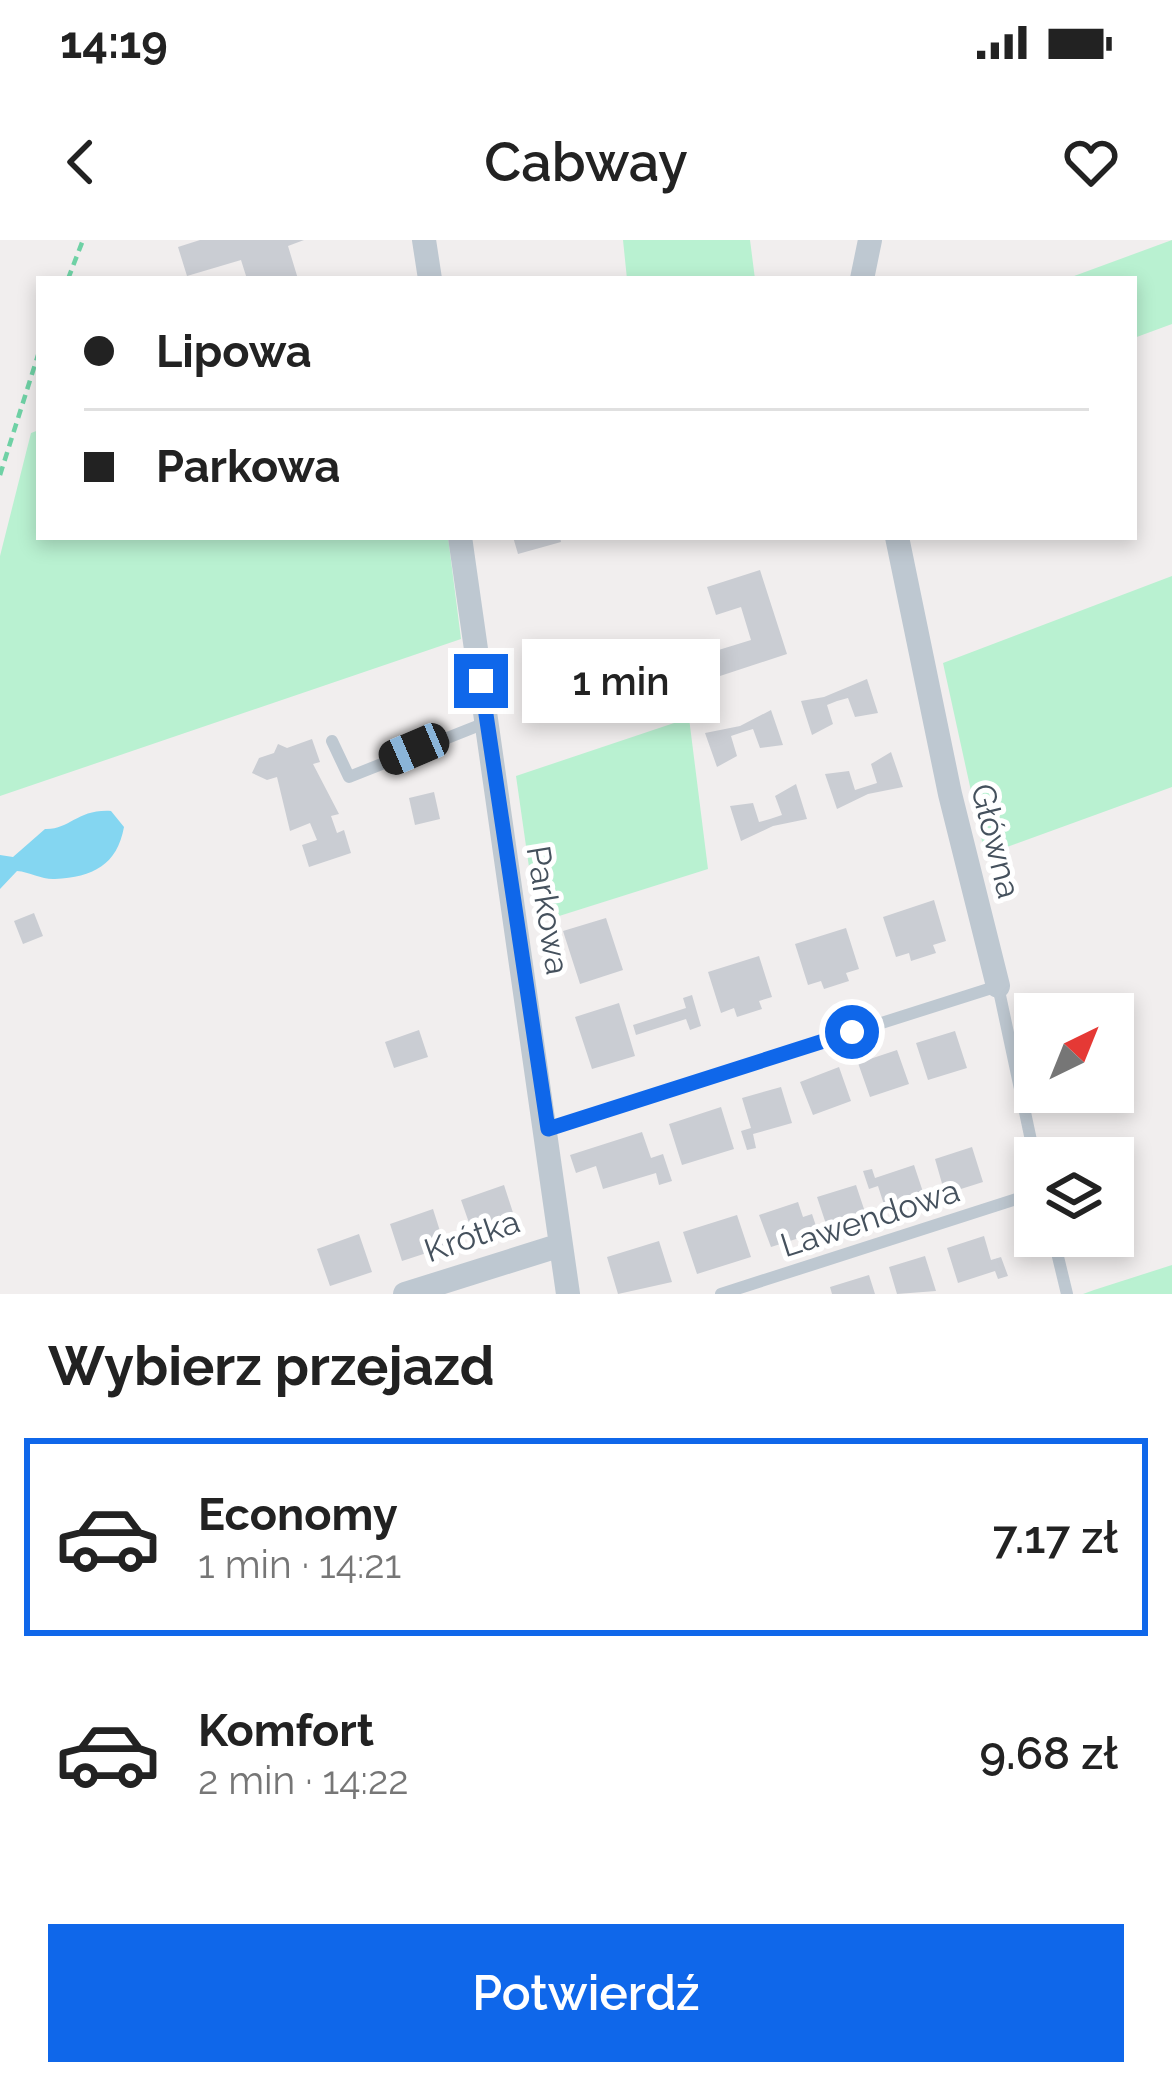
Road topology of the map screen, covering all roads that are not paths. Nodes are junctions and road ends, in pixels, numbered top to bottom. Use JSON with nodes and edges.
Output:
{"nodes":[{"id":1,"x":424,"y":240,"type":"edge"},
{"id":2,"x":870,"y":240,"type":"edge"},
{"id":3,"x":430,"y":276,"type":"edge"},
{"id":4,"x":863,"y":276,"type":"edge"},
{"id":5,"x":460,"y":540,"type":"edge"},
{"id":6,"x":898,"y":540,"type":"edge"},
{"id":7,"x":487,"y":723,"type":"junction"},
{"id":8,"x":332,"y":742,"type":"dead end"},
{"id":9,"x":998,"y":986,"type":"junction"},
{"id":10,"x":548,"y":1129,"type":"junction"},
{"id":11,"x":1030,"y":1137,"type":"edge"},
{"id":12,"x":1014,"y":1200,"type":"edge"},
{"id":13,"x":561,"y":1245,"type":"junction"},
{"id":14,"x":1058,"y":1257,"type":"edge"},
{"id":15,"x":405,"y":1294,"type":"edge"},
{"id":16,"x":568,"y":1294,"type":"edge"},
{"id":17,"x":721,"y":1294,"type":"edge"},
{"id":18,"x":1067,"y":1294,"type":"edge"}],
"edges":[{"from":1,"to":3,"type":"street"},
{"from":2,"to":4,"type":"street"},
{"from":5,"to":7,"type":"street","name":"Parkowa"},
{"from":6,"to":9,"type":"street","name":"Główna"},
{"from":7,"to":8,"type":"lane"},
{"from":7,"to":10,"type":"street","name":"Parkowa"},
{"from":9,"to":10,"type":"lane"},
{"from":9,"to":11,"type":"lane","name":"Główna"},
{"from":10,"to":13,"type":"street","name":"Parkowa"},
{"from":12,"to":17,"type":"lane","name":"Lawendowa"},
{"from":13,"to":15,"type":"street","name":"Krótka"},
{"from":13,"to":16,"type":"street","name":"Parkowa"},
{"from":14,"to":18,"type":"lane"}]}
